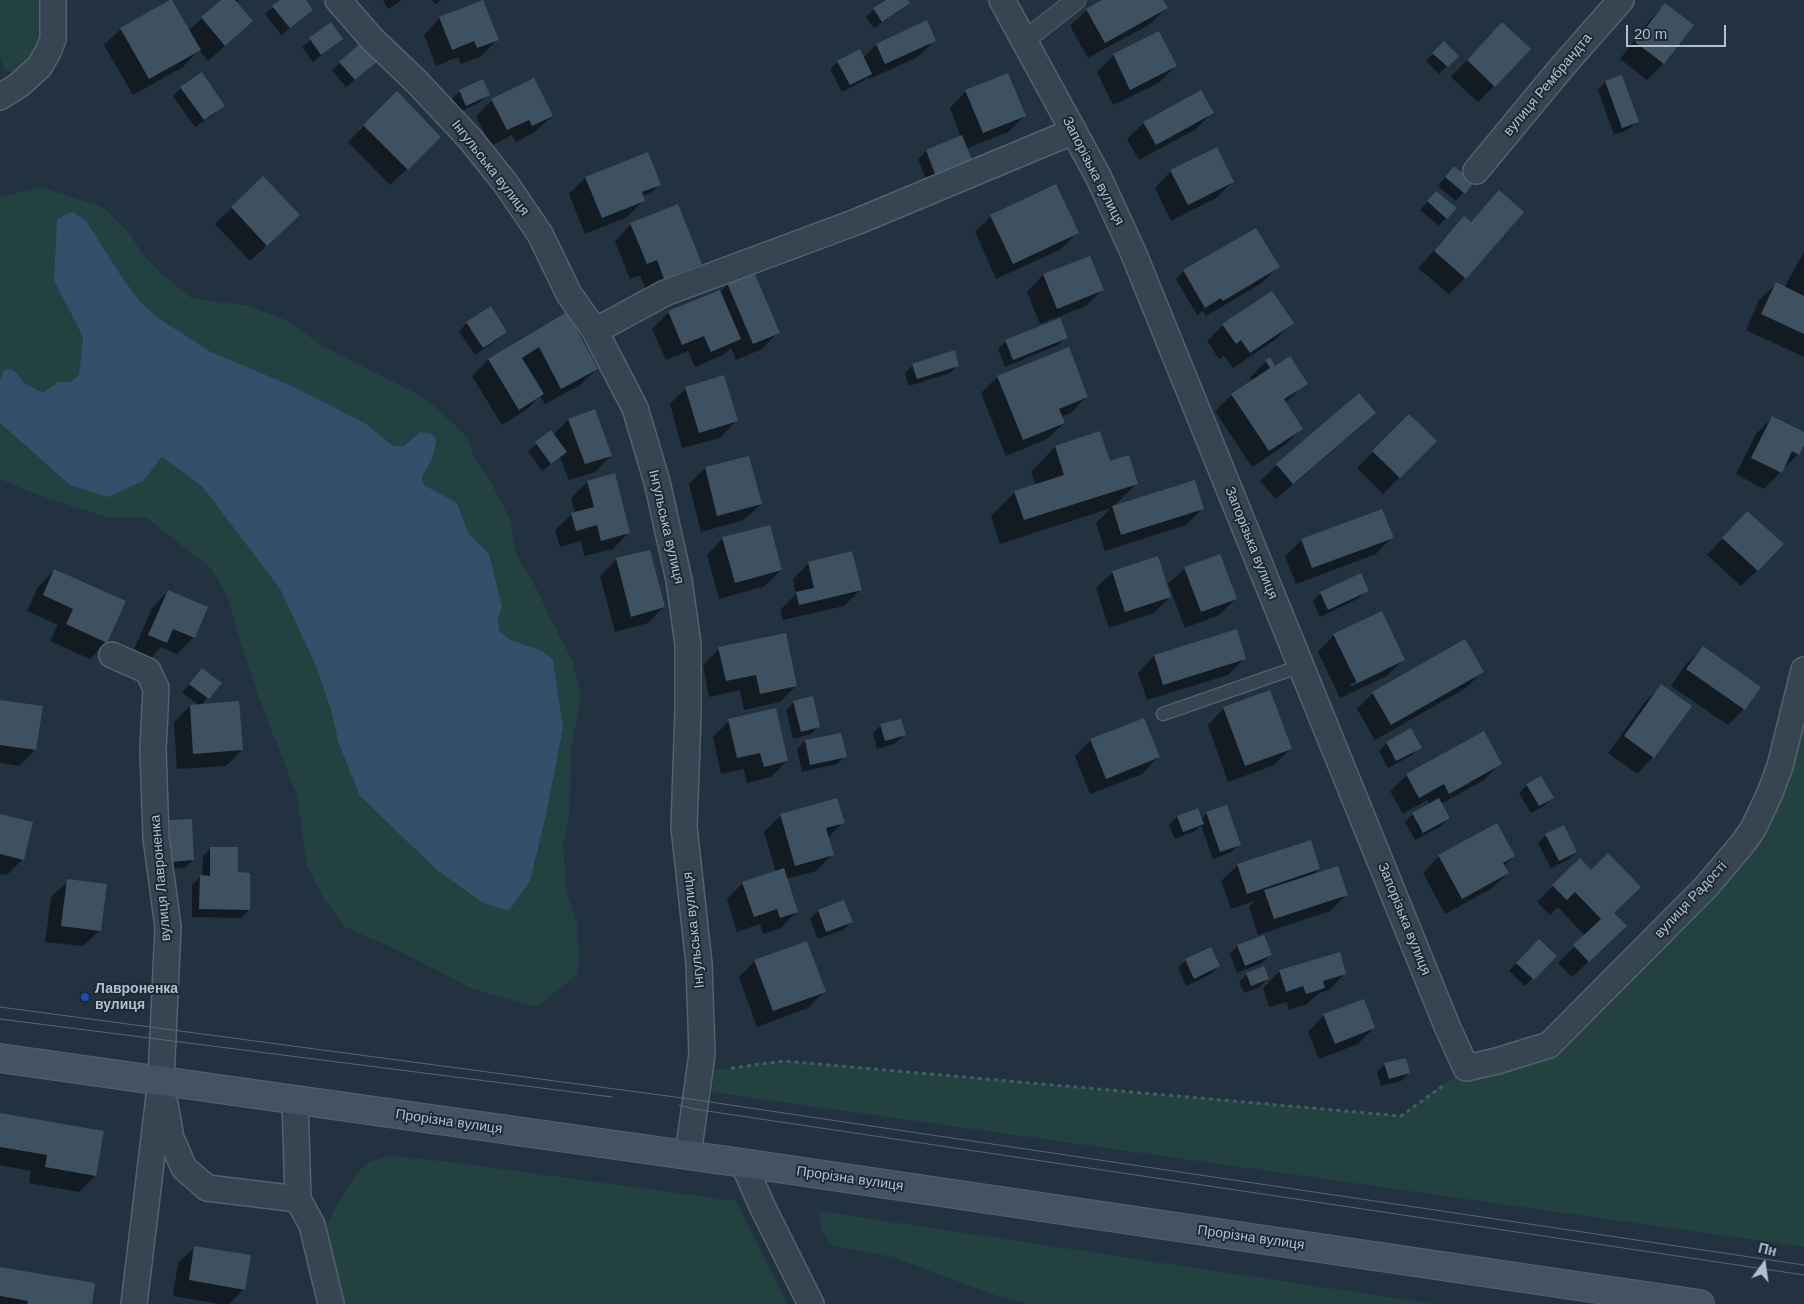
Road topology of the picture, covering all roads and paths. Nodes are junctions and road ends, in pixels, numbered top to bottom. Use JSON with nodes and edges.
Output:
{"nodes":[{"id":1,"x":53,"y":0,"type":"edge"},
{"id":2,"x":338,"y":0,"type":"edge"},
{"id":3,"x":1002,"y":0,"type":"edge"},
{"id":4,"x":1076,"y":0,"type":"edge"},
{"id":5,"x":1621,"y":0,"type":"edge"},
{"id":6,"x":1024,"y":40,"type":"junction"},
{"id":7,"x":0,"y":97,"type":"edge"},
{"id":8,"x":1074,"y":131,"type":"junction"},
{"id":9,"x":1476,"y":171,"type":"dead end"},
{"id":10,"x":594,"y":331,"type":"junction"},
{"id":11,"x":112,"y":655,"type":"dead end"},
{"id":12,"x":1301,"y":666,"type":"junction"},
{"id":13,"x":1804,"y":673,"type":"edge"},
{"id":14,"x":1162,"y":714,"type":"dead end"},
{"id":15,"x":0,"y":1058,"type":"edge"},
{"id":16,"x":1466,"y":1068,"type":"junction"},
{"id":17,"x":701,"y":1072,"type":"junction"},
{"id":18,"x":161,"y":1080,"type":"junction"},
{"id":19,"x":295,"y":1100,"type":"junction"},
{"id":20,"x":688,"y":1156,"type":"junction"},
{"id":21,"x":743,"y":1163,"type":"junction"},
{"id":22,"x":298,"y":1199,"type":"junction"},
{"id":23,"x":134,"y":1304,"type":"edge"},
{"id":24,"x":331,"y":1304,"type":"edge"},
{"id":25,"x":810,"y":1304,"type":"edge"},
{"id":26,"x":1700,"y":1304,"type":"edge"}],
"edges":[{"from":1,"to":7,"type":"street"},
{"from":2,"to":10,"type":"street","name":"Інгульська вулиця"},
{"from":3,"to":6,"type":"street","name":"Запорізька вулиця"},
{"from":4,"to":6,"type":"street"},
{"from":5,"to":9,"type":"street","name":"вулиця Рембрандта"},
{"from":6,"to":8,"type":"street","name":"Запорізька вулиця"},
{"from":8,"to":10,"type":"street"},
{"from":8,"to":12,"type":"street","name":"Запорізька вулиця"},
{"from":10,"to":17,"type":"street","name":"Інгульська вулиця"},
{"from":11,"to":18,"type":"street","name":"вулиця Лавроненка"},
{"from":12,"to":14,"type":"lane"},
{"from":12,"to":16,"type":"street","name":"Запорізька вулиця"},
{"from":13,"to":16,"type":"street","name":"вулиця Радості"},
{"from":15,"to":18,"type":"main road","name":"Прорізна вулиця"},
{"from":16,"to":17,"type":"path"},
{"from":17,"to":20,"type":"street","name":"Інгульська вулиця"},
{"from":18,"to":19,"type":"main road","name":"Прорізна вулиця"},
{"from":18,"to":22,"type":"street"},
{"from":18,"to":23,"type":"street","name":"вулиця Лавроненка"},
{"from":19,"to":20,"type":"main road","name":"Прорізна вулиця"},
{"from":19,"to":22,"type":"street"},
{"from":20,"to":21,"type":"main road","name":"Прорізна вулиця"},
{"from":21,"to":25,"type":"street"},
{"from":21,"to":26,"type":"main road","name":"Прорізна вулиця"},
{"from":22,"to":24,"type":"street"}]}
